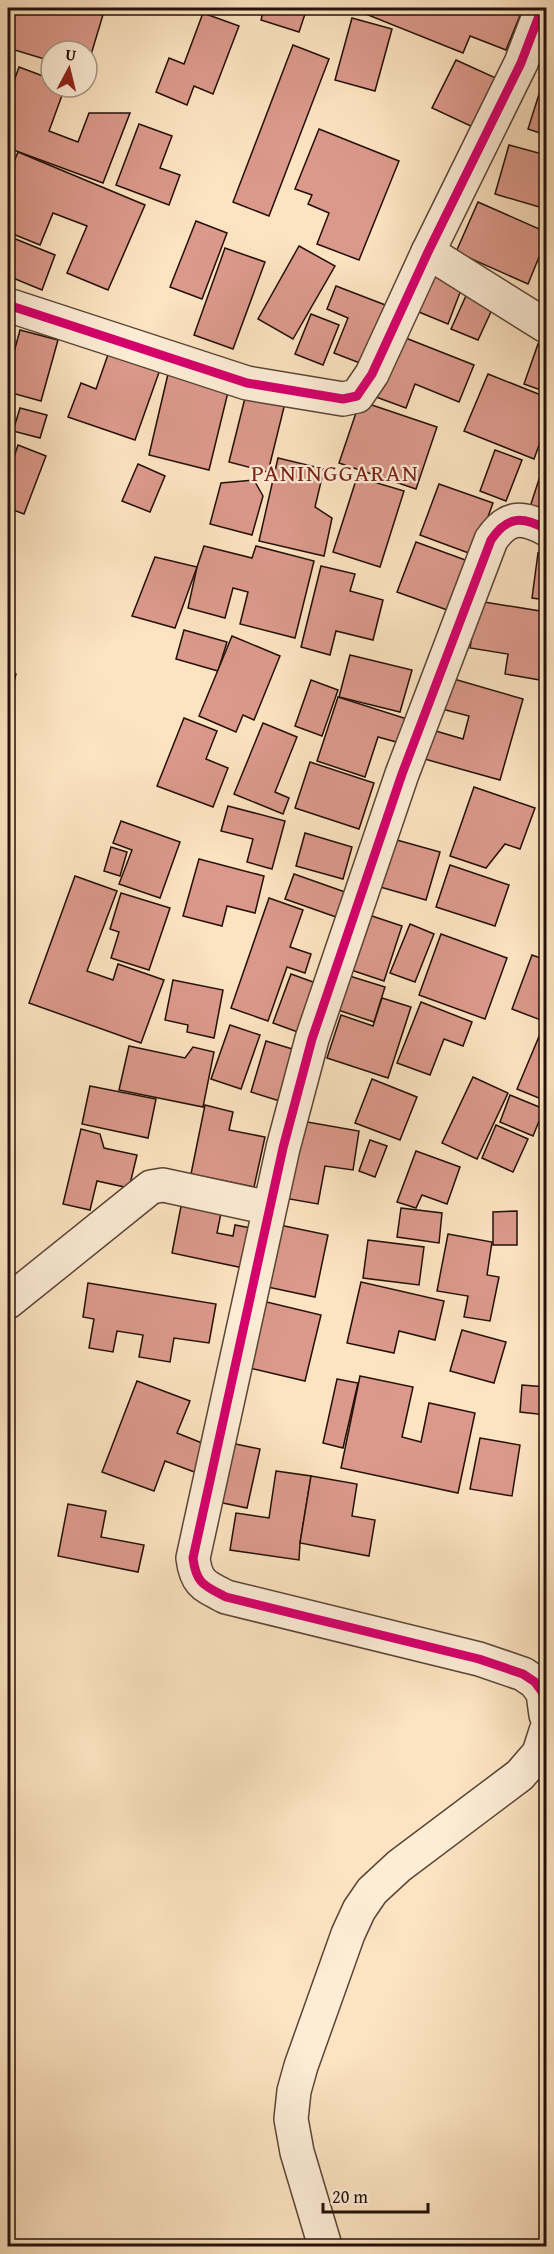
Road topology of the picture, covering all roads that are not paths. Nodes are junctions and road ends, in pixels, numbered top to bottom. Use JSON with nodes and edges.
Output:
{"nodes":[{"id":1,"x":542,"y":8,"type":"edge"},
{"id":2,"x":428,"y":252,"type":"junction"},
{"id":3,"x":8,"y":305,"type":"edge"},
{"id":4,"x":546,"y":326,"type":"edge"},
{"id":5,"x":546,"y":529,"type":"edge"},
{"id":6,"x":269,"y":1208,"type":"junction"},
{"id":7,"x":8,"y":1302,"type":"edge"},
{"id":8,"x":546,"y":1714,"type":"edge"},
{"id":9,"x":546,"y":1731,"type":"edge"},
{"id":10,"x":325,"y":2247,"type":"edge"}],
"edges":[{"from":1,"to":2,"type":"street"},
{"from":2,"to":3,"type":"street"},
{"from":2,"to":4,"type":"street"},
{"from":5,"to":6,"type":"street"},
{"from":6,"to":7,"type":"street"},
{"from":6,"to":8,"type":"street"},
{"from":9,"to":10,"type":"street"}]}
